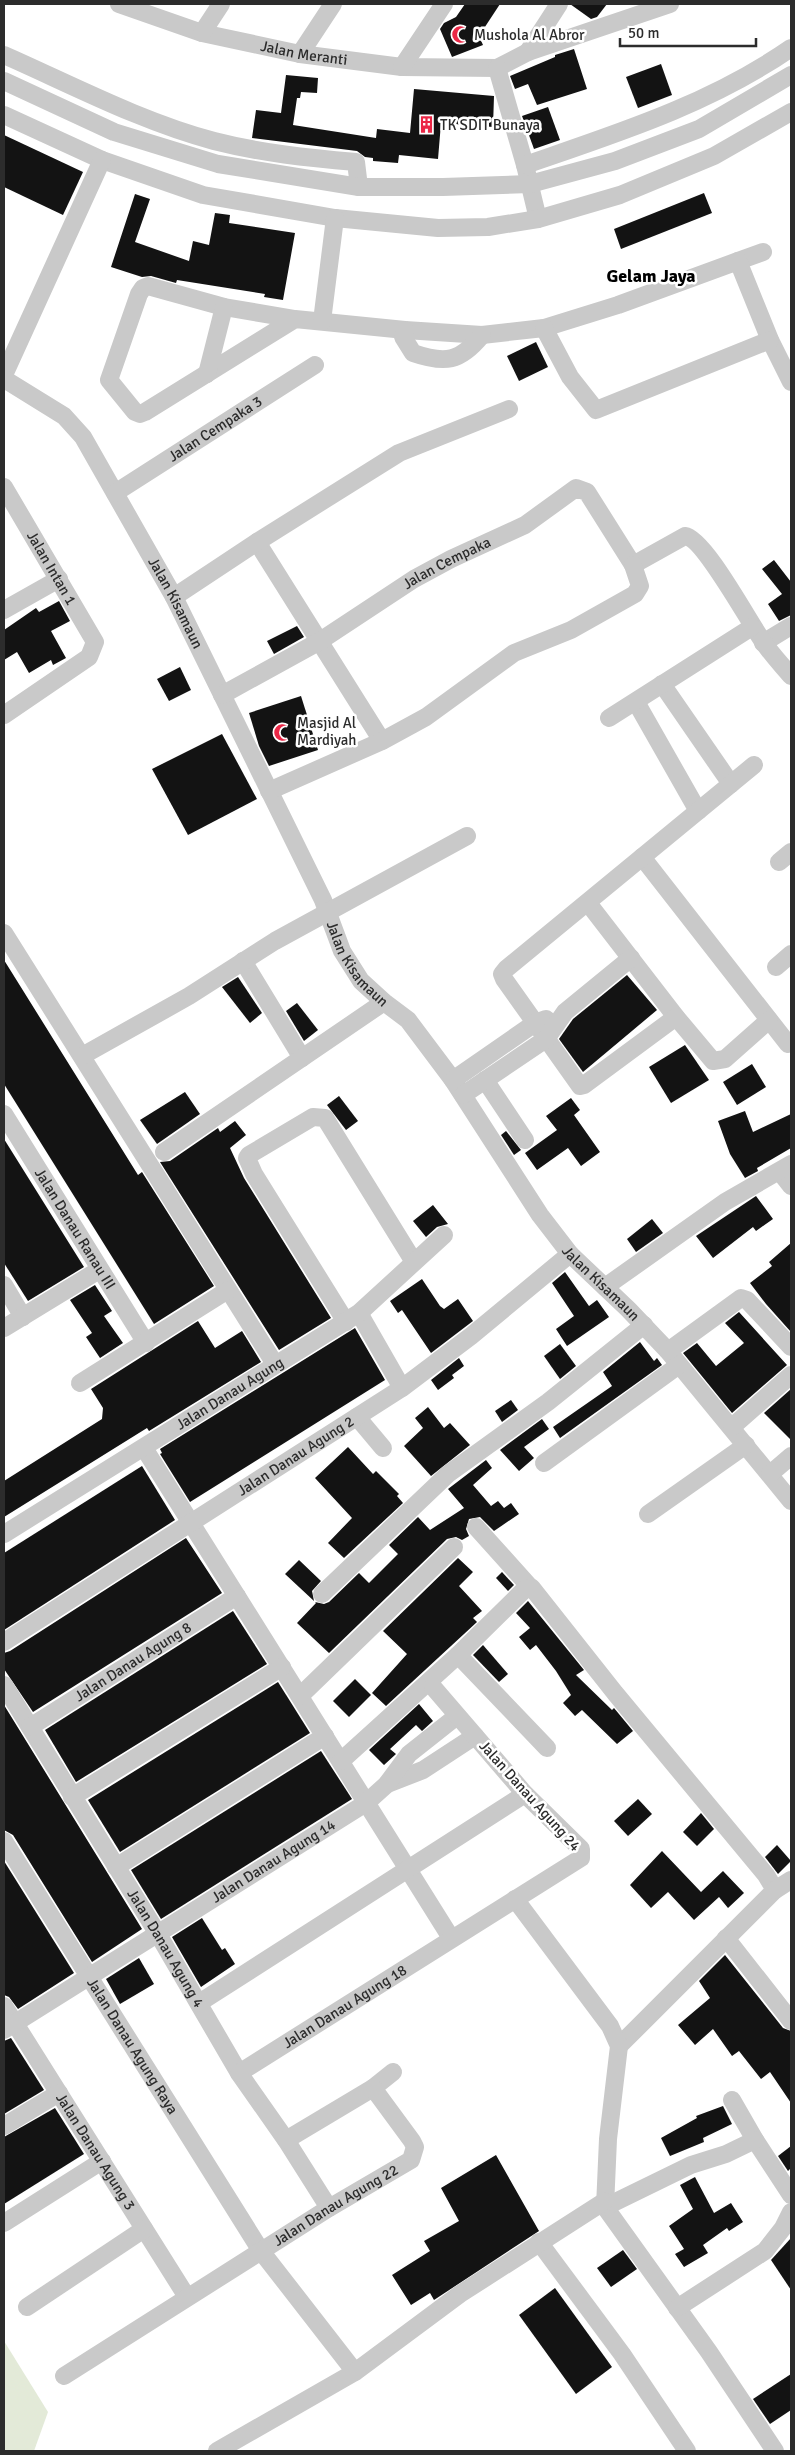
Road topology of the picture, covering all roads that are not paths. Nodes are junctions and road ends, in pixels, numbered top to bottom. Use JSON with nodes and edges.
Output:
{"nodes":[{"id":1,"x":121,"y":4,"type":"edge"},
{"id":2,"x":221,"y":4,"type":"edge"},
{"id":3,"x":333,"y":4,"type":"edge"},
{"id":4,"x":444,"y":4,"type":"edge"},
{"id":5,"x":559,"y":4,"type":"edge"},
{"id":6,"x":665,"y":5,"type":"edge"},
{"id":7,"x":202,"y":33,"type":"junction"},
{"id":8,"x":791,"y":48,"type":"edge"},
{"id":9,"x":528,"y":52,"type":"junction"},
{"id":10,"x":300,"y":54,"type":"junction"},
{"id":11,"x":4,"y":55,"type":"edge"},
{"id":12,"x":402,"y":67,"type":"junction"},
{"id":13,"x":497,"y":68,"type":"junction"},
{"id":14,"x":791,"y":75,"type":"edge"},
{"id":15,"x":4,"y":81,"type":"edge"},
{"id":16,"x":69,"y":84,"type":"junction"},
{"id":17,"x":688,"y":106,"type":"junction"},
{"id":18,"x":59,"y":107,"type":"junction"},
{"id":19,"x":791,"y":112,"type":"edge"},
{"id":20,"x":4,"y":115,"type":"edge"},
{"id":21,"x":699,"y":129,"type":"junction"},
{"id":22,"x":102,"y":160,"type":"junction"},
{"id":23,"x":526,"y":165,"type":"junction"},
{"id":24,"x":359,"y":187,"type":"junction"},
{"id":25,"x":531,"y":188,"type":"junction"},
{"id":26,"x":537,"y":217,"type":"junction"},
{"id":27,"x":336,"y":218,"type":"junction"},
{"id":28,"x":763,"y":252,"type":"dead end"},
{"id":29,"x":738,"y":261,"type":"junction"},
{"id":30,"x":224,"y":307,"type":"junction"},
{"id":31,"x":295,"y":318,"type":"junction"},
{"id":32,"x":322,"y":320,"type":"junction"},
{"id":33,"x":544,"y":328,"type":"junction"},
{"id":34,"x":404,"y":330,"type":"junction"},
{"id":35,"x":482,"y":335,"type":"junction"},
{"id":36,"x":770,"y":340,"type":"junction"},
{"id":37,"x":315,"y":365,"type":"dead end"},
{"id":38,"x":207,"y":374,"type":"junction"},
{"id":39,"x":4,"y":377,"type":"edge"},
{"id":40,"x":791,"y":382,"type":"edge"},
{"id":41,"x":509,"y":409,"type":"dead end"},
{"id":42,"x":4,"y":488,"type":"edge"},
{"id":43,"x":115,"y":493,"type":"junction"},
{"id":44,"x":9,"y":507,"type":"edge"},
{"id":45,"x":256,"y":542,"type":"junction"},
{"id":46,"x":633,"y":565,"type":"junction"},
{"id":47,"x":60,"y":579,"type":"junction"},
{"id":48,"x":174,"y":597,"type":"junction"},
{"id":49,"x":4,"y":610,"type":"edge"},
{"id":50,"x":791,"y":626,"type":"edge"},
{"id":51,"x":752,"y":627,"type":"junction"},
{"id":52,"x":320,"y":641,"type":"junction"},
{"id":53,"x":763,"y":643,"type":"junction"},
{"id":54,"x":791,"y":676,"type":"edge"},
{"id":55,"x":662,"y":684,"type":"junction"},
{"id":56,"x":222,"y":695,"type":"junction"},
{"id":57,"x":636,"y":702,"type":"junction"},
{"id":58,"x":4,"y":715,"type":"edge"},
{"id":59,"x":609,"y":718,"type":"dead end"},
{"id":60,"x":382,"y":742,"type":"junction"},
{"id":61,"x":754,"y":765,"type":"dead end"},
{"id":62,"x":731,"y":784,"type":"junction"},
{"id":63,"x":269,"y":791,"type":"junction"},
{"id":64,"x":698,"y":811,"type":"junction"},
{"id":65,"x":467,"y":836,"type":"dead end"},
{"id":66,"x":642,"y":857,"type":"junction"},
{"id":67,"x":588,"y":903,"type":"junction"},
{"id":68,"x":327,"y":911,"type":"junction"},
{"id":69,"x":4,"y":933,"type":"edge"},
{"id":70,"x":791,"y":954,"type":"edge"},
{"id":71,"x":631,"y":958,"type":"junction"},
{"id":72,"x":244,"y":960,"type":"junction"},
{"id":73,"x":776,"y":967,"type":"dead end"},
{"id":74,"x":384,"y":1002,"type":"junction"},
{"id":75,"x":565,"y":1012,"type":"junction"},
{"id":76,"x":676,"y":1017,"type":"junction"},
{"id":77,"x":769,"y":1020,"type":"junction"},
{"id":78,"x":535,"y":1023,"type":"junction"},
{"id":79,"x":546,"y":1038,"type":"junction"},
{"id":80,"x":788,"y":1044,"type":"dead end"},
{"id":81,"x":82,"y":1056,"type":"junction"},
{"id":82,"x":302,"y":1058,"type":"junction"},
{"id":83,"x":453,"y":1080,"type":"junction"},
{"id":84,"x":485,"y":1080,"type":"junction"},
{"id":85,"x":463,"y":1095,"type":"junction"},
{"id":86,"x":4,"y":1114,"type":"edge"},
{"id":87,"x":524,"y":1140,"type":"dead end"},
{"id":88,"x":164,"y":1152,"type":"dead end"},
{"id":89,"x":786,"y":1168,"type":"edge"},
{"id":90,"x":791,"y":1186,"type":"edge"},
{"id":91,"x":444,"y":1235,"type":"dead end"},
{"id":92,"x":570,"y":1254,"type":"junction"},
{"id":93,"x":414,"y":1262,"type":"junction"},
{"id":94,"x":99,"y":1270,"type":"junction"},
{"id":95,"x":4,"y":1286,"type":"edge"},
{"id":96,"x":605,"y":1287,"type":"junction"},
{"id":97,"x":228,"y":1290,"type":"junction"},
{"id":98,"x":23,"y":1316,"type":"junction"},
{"id":99,"x":352,"y":1318,"type":"junction"},
{"id":100,"x":644,"y":1325,"type":"junction"},
{"id":101,"x":4,"y":1328,"type":"edge"},
{"id":102,"x":146,"y":1343,"type":"junction"},
{"id":103,"x":791,"y":1348,"type":"edge"},
{"id":104,"x":668,"y":1351,"type":"junction"},
{"id":105,"x":275,"y":1364,"type":"junction"},
{"id":106,"x":679,"y":1365,"type":"junction"},
{"id":107,"x":791,"y":1375,"type":"edge"},
{"id":108,"x":80,"y":1383,"type":"dead end"},
{"id":109,"x":402,"y":1388,"type":"junction"},
{"id":110,"x":357,"y":1417,"type":"junction"},
{"id":111,"x":732,"y":1427,"type":"junction"},
{"id":112,"x":746,"y":1445,"type":"junction"},
{"id":113,"x":144,"y":1448,"type":"junction"},
{"id":114,"x":383,"y":1448,"type":"dead end"},
{"id":115,"x":791,"y":1456,"type":"edge"},
{"id":116,"x":544,"y":1463,"type":"dead end"},
{"id":117,"x":770,"y":1474,"type":"junction"},
{"id":118,"x":791,"y":1501,"type":"edge"},
{"id":119,"x":648,"y":1514,"type":"dead end"},
{"id":120,"x":191,"y":1524,"type":"junction"},
{"id":121,"x":476,"y":1527,"type":"dead end"},
{"id":122,"x":4,"y":1534,"type":"edge"},
{"id":123,"x":454,"y":1547,"type":"dead end"},
{"id":124,"x":530,"y":1587,"type":"junction"},
{"id":125,"x":322,"y":1594,"type":"dead end"},
{"id":126,"x":237,"y":1596,"type":"junction"},
{"id":127,"x":4,"y":1642,"type":"edge"},
{"id":128,"x":458,"y":1655,"type":"junction"},
{"id":129,"x":282,"y":1667,"type":"junction"},
{"id":130,"x":4,"y":1685,"type":"edge"},
{"id":131,"x":433,"y":1687,"type":"dead end"},
{"id":132,"x":300,"y":1696,"type":"junction"},
{"id":133,"x":456,"y":1716,"type":"junction"},
{"id":134,"x":30,"y":1727,"type":"junction"},
{"id":135,"x":325,"y":1736,"type":"junction"},
{"id":136,"x":475,"y":1736,"type":"junction"},
{"id":137,"x":547,"y":1748,"type":"dead end"},
{"id":138,"x":341,"y":1762,"type":"junction"},
{"id":139,"x":386,"y":1785,"type":"junction"},
{"id":140,"x":526,"y":1794,"type":"junction"},
{"id":141,"x":72,"y":1796,"type":"junction"},
{"id":142,"x":366,"y":1803,"type":"junction"},
{"id":143,"x":4,"y":1841,"type":"edge"},
{"id":144,"x":116,"y":1867,"type":"junction"},
{"id":145,"x":408,"y":1869,"type":"junction"},
{"id":146,"x":791,"y":1880,"type":"edge"},
{"id":147,"x":775,"y":1890,"type":"junction"},
{"id":148,"x":515,"y":1899,"type":"junction"},
{"id":149,"x":158,"y":1934,"type":"junction"},
{"id":150,"x":451,"y":1938,"type":"junction"},
{"id":151,"x":726,"y":1938,"type":"junction"},
{"id":152,"x":90,"y":1978,"type":"junction"},
{"id":153,"x":199,"y":2003,"type":"junction"},
{"id":154,"x":4,"y":2006,"type":"edge"},
{"id":155,"x":791,"y":2021,"type":"edge"},
{"id":156,"x":9,"y":2027,"type":"edge"},
{"id":157,"x":619,"y":2046,"type":"junction"},
{"id":158,"x":393,"y":2072,"type":"dead end"},
{"id":159,"x":239,"y":2073,"type":"junction"},
{"id":160,"x":372,"y":2088,"type":"junction"},
{"id":161,"x":59,"y":2093,"type":"junction"},
{"id":162,"x":732,"y":2100,"type":"dead end"},
{"id":163,"x":4,"y":2126,"type":"edge"},
{"id":164,"x":286,"y":2140,"type":"junction"},
{"id":165,"x":754,"y":2140,"type":"junction"},
{"id":166,"x":102,"y":2161,"type":"junction"},
{"id":167,"x":791,"y":2196,"type":"edge"},
{"id":168,"x":605,"y":2204,"type":"junction"},
{"id":169,"x":330,"y":2208,"type":"junction"},
{"id":170,"x":791,"y":2212,"type":"edge"},
{"id":171,"x":4,"y":2222,"type":"edge"},
{"id":172,"x":144,"y":2229,"type":"junction"},
{"id":173,"x":539,"y":2242,"type":"junction"},
{"id":174,"x":262,"y":2251,"type":"junction"},
{"id":175,"x":188,"y":2297,"type":"junction"},
{"id":176,"x":27,"y":2307,"type":"dead end"},
{"id":177,"x":677,"y":2308,"type":"junction"},
{"id":178,"x":355,"y":2372,"type":"junction"},
{"id":179,"x":64,"y":2376,"type":"dead end"},
{"id":180,"x":217,"y":2451,"type":"edge"},
{"id":181,"x":687,"y":2451,"type":"edge"},
{"id":182,"x":775,"y":2451,"type":"edge"}],
"edges":[{"from":1,"to":7,"type":"street","name":"Jalan Meranti"},
{"from":2,"to":7,"type":"street"},
{"from":3,"to":10,"type":"street"},
{"from":4,"to":12,"type":"street"},
{"from":5,"to":9,"type":"street"},
{"from":6,"to":9,"type":"street"},
{"from":7,"to":10,"type":"street","name":"Jalan Meranti"},
{"from":8,"to":17,"type":"street"},
{"from":9,"to":13,"type":"street"},
{"from":10,"to":12,"type":"street","name":"Jalan Meranti"},
{"from":11,"to":16,"type":"street"},
{"from":12,"to":13,"type":"street","name":"Jalan Meranti"},
{"from":13,"to":23,"type":"street"},
{"from":14,"to":21,"type":"street"},
{"from":15,"to":18,"type":"street"},
{"from":16,"to":18,"type":"street"},
{"from":16,"to":24,"type":"street"},
{"from":17,"to":21,"type":"street"},
{"from":17,"to":23,"type":"street"},
{"from":18,"to":24,"type":"street"},
{"from":19,"to":26,"type":"street"},
{"from":20,"to":22,"type":"street"},
{"from":21,"to":25,"type":"street"},
{"from":22,"to":27,"type":"street"},
{"from":22,"to":39,"type":"street"},
{"from":23,"to":25,"type":"street"},
{"from":24,"to":25,"type":"street"},
{"from":25,"to":26,"type":"street"},
{"from":26,"to":27,"type":"street"},
{"from":27,"to":32,"type":"street"},
{"from":28,"to":29,"type":"street"},
{"from":29,"to":33,"type":"street"},
{"from":29,"to":36,"type":"street"},
{"from":30,"to":31,"type":"street"},
{"from":30,"to":38,"type":"street"},
{"from":30,"to":38,"type":"street"},
{"from":31,"to":32,"type":"street"},
{"from":31,"to":38,"type":"street"},
{"from":32,"to":34,"type":"street"},
{"from":33,"to":35,"type":"street"},
{"from":33,"to":36,"type":"street"},
{"from":34,"to":35,"type":"street"},
{"from":34,"to":35,"type":"street"},
{"from":36,"to":40,"type":"street"},
{"from":37,"to":43,"type":"street","name":"Jalan Cempaka 3"},
{"from":39,"to":43,"type":"street","name":"Jalan Kisamaun"},
{"from":41,"to":45,"type":"street"},
{"from":42,"to":44,"type":"street","name":"Jalan Intan 1"},
{"from":43,"to":48,"type":"street","name":"Jalan Kisamaun"},
{"from":44,"to":47,"type":"street","name":"Jalan Intan 1"},
{"from":45,"to":48,"type":"street"},
{"from":45,"to":52,"type":"street"},
{"from":46,"to":51,"type":"street"},
{"from":46,"to":52,"type":"street","name":"Jalan Cempaka"},
{"from":46,"to":60,"type":"street"},
{"from":47,"to":49,"type":"street"},
{"from":47,"to":58,"type":"street","name":"Jalan Intan 1"},
{"from":48,"to":56,"type":"street","name":"Jalan Kisamaun"},
{"from":50,"to":53,"type":"street"},
{"from":51,"to":53,"type":"street"},
{"from":51,"to":55,"type":"street"},
{"from":52,"to":56,"type":"street","name":"Jalan Cempaka"},
{"from":52,"to":60,"type":"street"},
{"from":53,"to":54,"type":"street"},
{"from":55,"to":57,"type":"street"},
{"from":55,"to":62,"type":"street"},
{"from":56,"to":63,"type":"street","name":"Jalan Kisamaun"},
{"from":57,"to":59,"type":"street"},
{"from":57,"to":64,"type":"street"},
{"from":60,"to":63,"type":"street"},
{"from":61,"to":62,"type":"street"},
{"from":62,"to":64,"type":"street"},
{"from":63,"to":68,"type":"street","name":"Jalan Kisamaun"},
{"from":64,"to":66,"type":"street"},
{"from":65,"to":68,"type":"street"},
{"from":66,"to":67,"type":"street"},
{"from":66,"to":77,"type":"street"},
{"from":67,"to":71,"type":"street"},
{"from":67,"to":78,"type":"street"},
{"from":68,"to":72,"type":"street"},
{"from":68,"to":74,"type":"street","name":"Jalan Kisamaun"},
{"from":69,"to":81,"type":"street"},
{"from":70,"to":73,"type":"street"},
{"from":71,"to":75,"type":"street"},
{"from":71,"to":76,"type":"street"},
{"from":72,"to":81,"type":"street"},
{"from":72,"to":82,"type":"street"},
{"from":74,"to":82,"type":"street"},
{"from":74,"to":83,"type":"street","name":"Jalan Kisamaun"},
{"from":75,"to":78,"type":"street"},
{"from":75,"to":79,"type":"street"},
{"from":76,"to":77,"type":"street"},
{"from":76,"to":79,"type":"street"},
{"from":77,"to":80,"type":"street"},
{"from":78,"to":79,"type":"street"},
{"from":78,"to":83,"type":"street"},
{"from":79,"to":84,"type":"street"},
{"from":81,"to":97,"type":"street"},
{"from":82,"to":88,"type":"street"},
{"from":83,"to":85,"type":"street","name":"Jalan Kisamaun"},
{"from":84,"to":85,"type":"street"},
{"from":84,"to":87,"type":"street"},
{"from":85,"to":92,"type":"street","name":"Jalan Kisamaun"},
{"from":86,"to":94,"type":"street","name":"Jalan Danau Ranau III"},
{"from":89,"to":90,"type":"street"},
{"from":89,"to":96,"type":"street"},
{"from":91,"to":93,"type":"street","name":"Jalan Danau Agung"},
{"from":92,"to":96,"type":"street","name":"Jalan Kisamaun"},
{"from":92,"to":109,"type":"street","name":"Jalan Danau Agung 2"},
{"from":93,"to":99,"type":"street","name":"Jalan Danau Agung"},
{"from":93,"to":99,"type":"street"},
{"from":94,"to":98,"type":"street"},
{"from":94,"to":102,"type":"street","name":"Jalan Danau Ranau III"},
{"from":95,"to":98,"type":"street"},
{"from":96,"to":100,"type":"street","name":"Jalan Kisamaun"},
{"from":97,"to":102,"type":"street"},
{"from":97,"to":105,"type":"street"},
{"from":98,"to":101,"type":"street"},
{"from":99,"to":105,"type":"street","name":"Jalan Danau Agung"},
{"from":99,"to":109,"type":"street"},
{"from":100,"to":104,"type":"street","name":"Jalan Kisamaun"},
{"from":100,"to":125,"type":"street"},
{"from":102,"to":108,"type":"street"},
{"from":103,"to":104,"type":"street"},
{"from":104,"to":106,"type":"street","name":"Jalan Kisamaun"},
{"from":105,"to":113,"type":"street","name":"Jalan Danau Agung"},
{"from":106,"to":111,"type":"street","name":"Jalan Kisamaun"},
{"from":106,"to":116,"type":"street"},
{"from":107,"to":111,"type":"street"},
{"from":109,"to":110,"type":"street","name":"Jalan Danau Agung 2"},
{"from":110,"to":114,"type":"street"},
{"from":110,"to":120,"type":"street","name":"Jalan Danau Agung 2"},
{"from":111,"to":112,"type":"street","name":"Jalan Kisamaun"},
{"from":112,"to":117,"type":"street","name":"Jalan Kisamaun"},
{"from":112,"to":119,"type":"street"},
{"from":113,"to":120,"type":"street"},
{"from":113,"to":122,"type":"street","name":"Jalan Danau Agung"},
{"from":115,"to":117,"type":"street"},
{"from":117,"to":118,"type":"street","name":"Jalan Kisamaun"},
{"from":120,"to":126,"type":"street"},
{"from":120,"to":127,"type":"street","name":"Jalan Danau Agung 2"},
{"from":121,"to":124,"type":"street"},
{"from":123,"to":132,"type":"street"},
{"from":124,"to":128,"type":"street"},
{"from":124,"to":147,"type":"street"},
{"from":126,"to":129,"type":"street"},
{"from":126,"to":134,"type":"street","name":"Jalan Danau Agung 8"},
{"from":128,"to":137,"type":"street"},
{"from":128,"to":138,"type":"street"},
{"from":129,"to":132,"type":"street"},
{"from":129,"to":141,"type":"street"},
{"from":130,"to":134,"type":"street","name":"Jalan Danau Agung 4"},
{"from":131,"to":133,"type":"street","name":"Jalan Danau Agung 24"},
{"from":132,"to":135,"type":"street"},
{"from":133,"to":136,"type":"street","name":"Jalan Danau Agung 24"},
{"from":133,"to":139,"type":"street","name":"Jalan Danau Agung 14"},
{"from":134,"to":141,"type":"street","name":"Jalan Danau Agung 4"},
{"from":135,"to":138,"type":"street"},
{"from":135,"to":144,"type":"street"},
{"from":136,"to":139,"type":"street","name":"Jalan Danau Agung 14"},
{"from":136,"to":140,"type":"street","name":"Jalan Danau Agung 24"},
{"from":138,"to":142,"type":"street"},
{"from":139,"to":142,"type":"street","name":"Jalan Danau Agung 14"},
{"from":140,"to":145,"type":"street"},
{"from":140,"to":148,"type":"street","name":"Jalan Danau Agung 24"},
{"from":141,"to":144,"type":"street","name":"Jalan Danau Agung 4"},
{"from":142,"to":145,"type":"street"},
{"from":142,"to":149,"type":"street","name":"Jalan Danau Agung 14"},
{"from":143,"to":152,"type":"street","name":"Jalan Danau Agung Raya"},
{"from":144,"to":149,"type":"street","name":"Jalan Danau Agung 4"},
{"from":145,"to":150,"type":"street"},
{"from":145,"to":153,"type":"street"},
{"from":146,"to":147,"type":"street"},
{"from":147,"to":151,"type":"street"},
{"from":148,"to":150,"type":"street","name":"Jalan Danau Agung 24"},
{"from":148,"to":157,"type":"street"},
{"from":149,"to":152,"type":"street","name":"Jalan Danau Agung 14"},
{"from":149,"to":153,"type":"street","name":"Jalan Danau Agung 4"},
{"from":150,"to":159,"type":"street","name":"Jalan Danau Agung 18"},
{"from":151,"to":155,"type":"street"},
{"from":151,"to":157,"type":"street"},
{"from":152,"to":156,"type":"street","name":"Jalan Danau Agung 14"},
{"from":152,"to":174,"type":"street","name":"Jalan Danau Agung Raya"},
{"from":153,"to":159,"type":"street","name":"Jalan Danau Agung 4"},
{"from":154,"to":156,"type":"street","name":"Jalan Danau Agung 3"},
{"from":156,"to":161,"type":"street","name":"Jalan Danau Agung 3"},
{"from":157,"to":168,"type":"street"},
{"from":158,"to":160,"type":"street"},
{"from":159,"to":164,"type":"street","name":"Jalan Danau Agung 4"},
{"from":160,"to":164,"type":"street"},
{"from":160,"to":169,"type":"street","name":"Jalan Danau Agung 22"},
{"from":161,"to":163,"type":"street"},
{"from":161,"to":166,"type":"street","name":"Jalan Danau Agung 3"},
{"from":162,"to":165,"type":"street"},
{"from":164,"to":169,"type":"street","name":"Jalan Danau Agung 4"},
{"from":165,"to":167,"type":"street"},
{"from":165,"to":168,"type":"street"},
{"from":166,"to":171,"type":"street"},
{"from":166,"to":172,"type":"street","name":"Jalan Danau Agung 3"},
{"from":168,"to":173,"type":"street"},
{"from":168,"to":177,"type":"street"},
{"from":169,"to":174,"type":"street","name":"Jalan Danau Agung 22"},
{"from":170,"to":177,"type":"street"},
{"from":172,"to":175,"type":"street","name":"Jalan Danau Agung 3"},
{"from":172,"to":176,"type":"street"},
{"from":173,"to":178,"type":"street"},
{"from":173,"to":181,"type":"street"},
{"from":174,"to":175,"type":"street","name":"Jalan Danau Agung 22"},
{"from":174,"to":178,"type":"street","name":"Jalan Danau Agung Raya"},
{"from":175,"to":179,"type":"street","name":"Jalan Danau Agung 22"},
{"from":177,"to":182,"type":"street"},
{"from":178,"to":180,"type":"street"}]}
